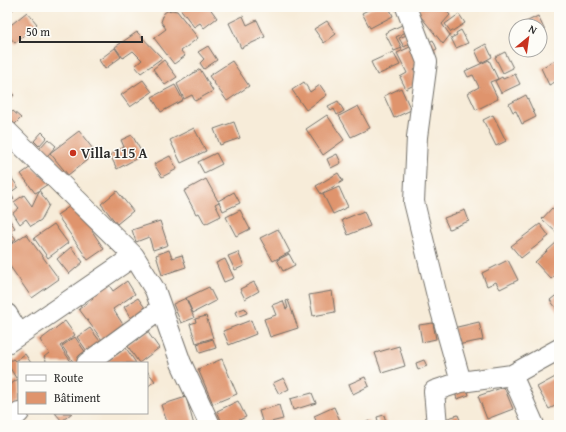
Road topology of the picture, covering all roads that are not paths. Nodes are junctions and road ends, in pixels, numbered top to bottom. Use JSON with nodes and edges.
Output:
{"nodes":[{"id":1,"x":406,"y":7,"type":"edge"},
{"id":2,"x":7,"y":131,"type":"edge"},
{"id":3,"x":134,"y":256,"type":"junction"},
{"id":4,"x":161,"y":309,"type":"junction"},
{"id":5,"x":7,"y":314,"type":"edge"},
{"id":6,"x":13,"y":339,"type":"edge"},
{"id":7,"x":559,"y":349,"type":"edge"},
{"id":8,"x":88,"y":362,"type":"edge"},
{"id":9,"x":512,"y":375,"type":"junction"},
{"id":10,"x":461,"y":382,"type":"junction"},
{"id":11,"x":18,"y":414,"type":"edge"},
{"id":12,"x":7,"y":422,"type":"edge"},
{"id":13,"x":210,"y":425,"type":"edge"},
{"id":14,"x":437,"y":425,"type":"edge"},
{"id":15,"x":534,"y":425,"type":"edge"}],
"edges":[{"from":1,"to":10,"type":"street"},
{"from":2,"to":3,"type":"street"},
{"from":3,"to":4,"type":"street"},
{"from":3,"to":6,"type":"street"},
{"from":4,"to":8,"type":"street"},
{"from":4,"to":13,"type":"street"},
{"from":5,"to":6,"type":"street"},
{"from":7,"to":9,"type":"street"},
{"from":9,"to":10,"type":"street"},
{"from":9,"to":15,"type":"street"},
{"from":10,"to":14,"type":"street"},
{"from":11,"to":12,"type":"street"}]}
